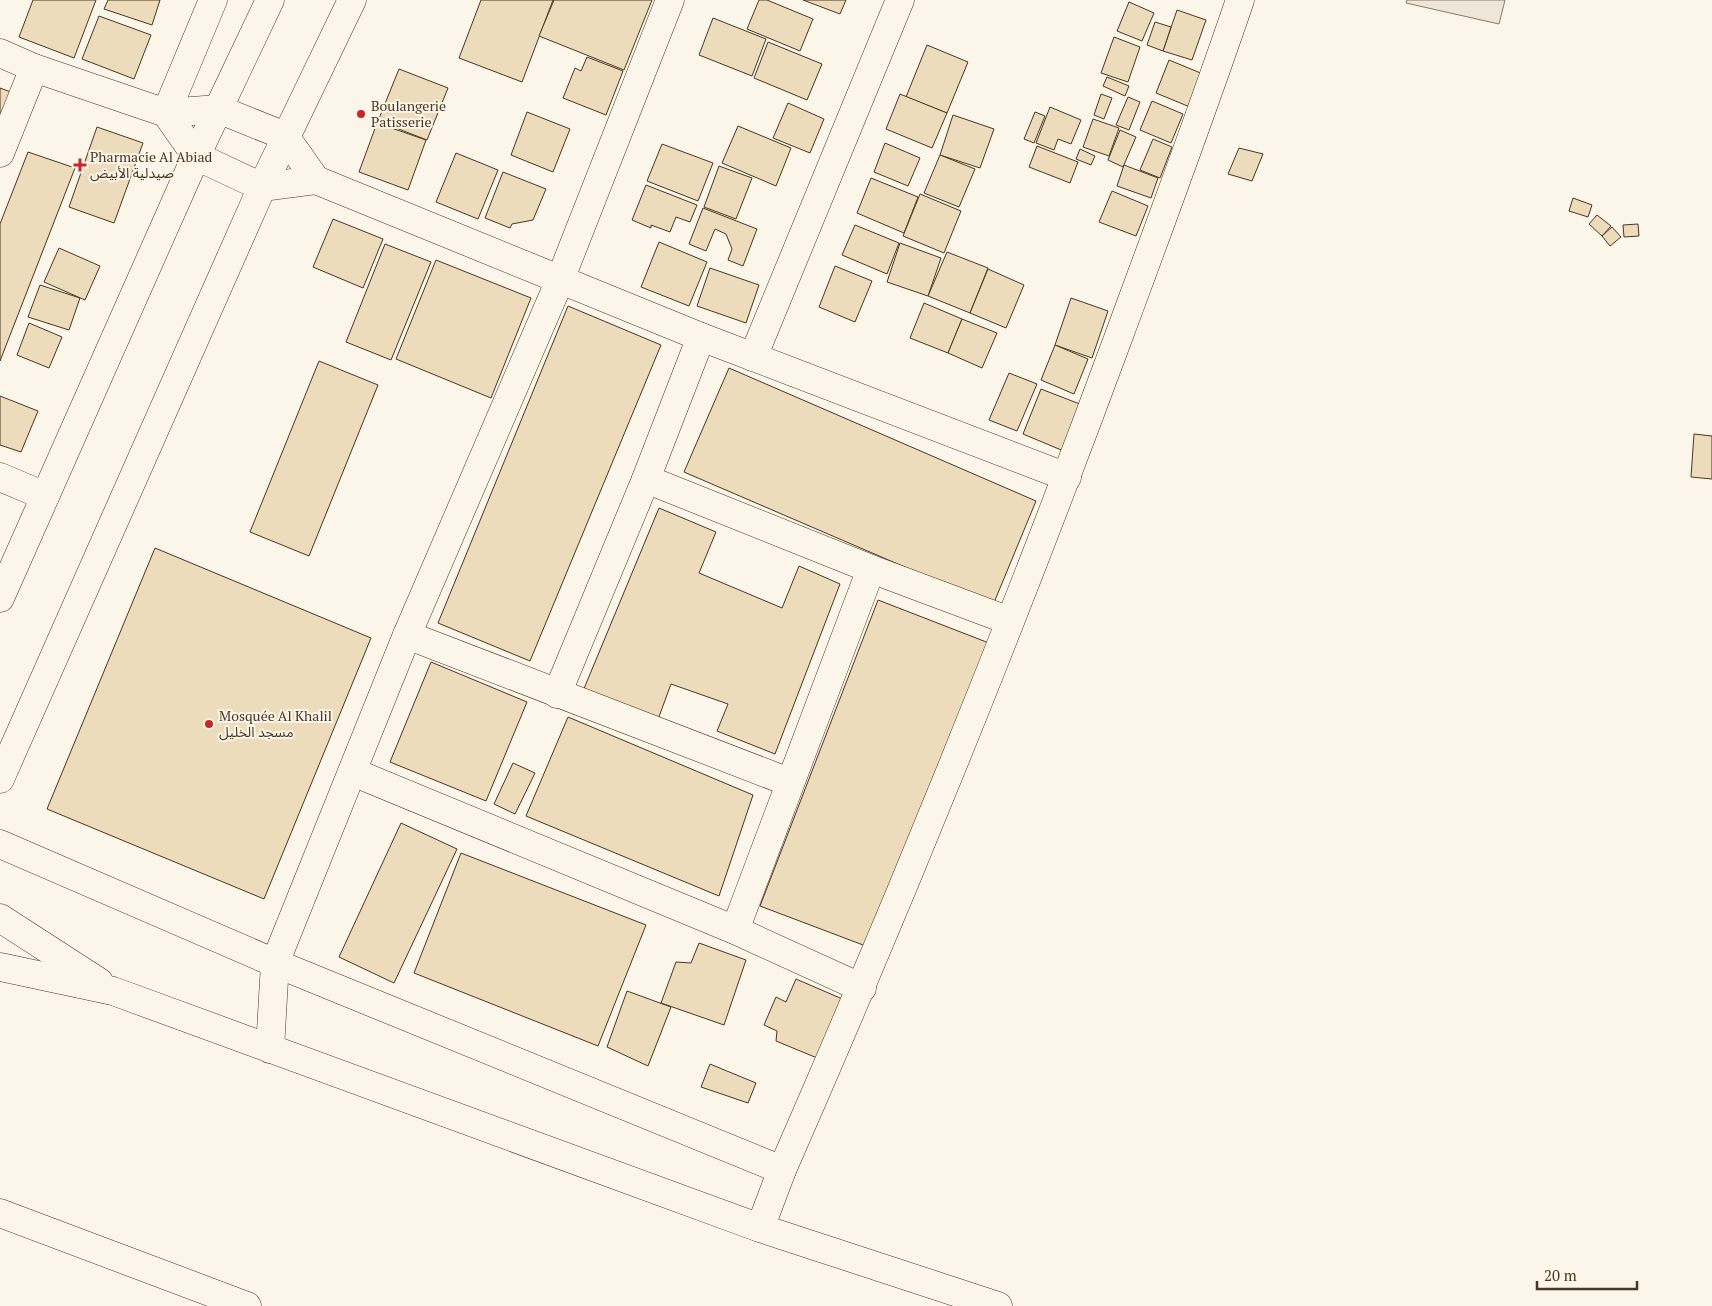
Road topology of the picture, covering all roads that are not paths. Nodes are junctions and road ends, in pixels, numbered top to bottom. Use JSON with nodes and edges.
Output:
{"nodes":[{"id":1,"x":213,"y":0,"type":"edge"},
{"id":2,"x":270,"y":0,"type":"edge"},
{"id":3,"x":352,"y":0,"type":"edge"},
{"id":4,"x":670,"y":0,"type":"edge"},
{"id":5,"x":900,"y":0,"type":"edge"},
{"id":6,"x":1240,"y":0,"type":"edge"},
{"id":7,"x":0,"y":53,"type":"edge"},
{"id":8,"x":34,"y":68,"type":"junction"},
{"id":9,"x":218,"y":109,"type":"junction"},
{"id":10,"x":166,"y":113,"type":"junction"},
{"id":11,"x":285,"y":136,"type":"junction"},
{"id":12,"x":0,"y":153,"type":"edge"},
{"id":13,"x":196,"y":156,"type":"junction"},
{"id":14,"x":316,"y":180,"type":"junction"},
{"id":15,"x":262,"y":187,"type":"junction"},
{"id":16,"x":560,"y":280,"type":"junction"},
{"id":17,"x":701,"y":337,"type":"junction"},
{"id":18,"x":753,"y":358,"type":"junction"},
{"id":19,"x":0,"y":477,"type":"edge"},
{"id":20,"x":1067,"y":477,"type":"junction"},
{"id":21,"x":646,"y":479,"type":"junction"},
{"id":22,"x":45,"y":496,"type":"junction"},
{"id":23,"x":871,"y":568,"type":"junction"},
{"id":24,"x":0,"y":598,"type":"edge"},
{"id":25,"x":1010,"y":621,"type":"junction"},
{"id":26,"x":407,"y":635,"type":"junction"},
{"id":27,"x":557,"y":694,"type":"junction"},
{"id":28,"x":353,"y":772,"type":"junction"},
{"id":29,"x":0,"y":779,"type":"edge"},
{"id":30,"x":789,"y":782,"type":"junction"},
{"id":31,"x":0,"y":844,"type":"edge"},
{"id":32,"x":0,"y":918,"type":"edge"},
{"id":33,"x":735,"y":930,"type":"junction"},
{"id":34,"x":275,"y":963,"type":"junction"},
{"id":35,"x":0,"y":967,"type":"edge"},
{"id":36,"x":862,"y":988,"type":"junction"},
{"id":37,"x":112,"y":991,"type":"junction"},
{"id":38,"x":270,"y":1049,"type":"junction"},
{"id":39,"x":782,"y":1170,"type":"junction"},
{"id":40,"x":0,"y":1213,"type":"edge"},
{"id":41,"x":760,"y":1228,"type":"junction"},
{"id":42,"x":247,"y":1306,"type":"edge"},
{"id":43,"x":998,"y":1306,"type":"edge"}],
"edges":[{"from":1,"to":10,"type":"street"},
{"from":2,"to":9,"type":"street"},
{"from":3,"to":11,"type":"street"},
{"from":4,"to":16,"type":"street"},
{"from":5,"to":18,"type":"street"},
{"from":6,"to":20,"type":"street"},
{"from":7,"to":8,"type":"street"},
{"from":8,"to":10,"type":"street"},
{"from":8,"to":12,"type":"street"},
{"from":9,"to":10,"type":"street"},
{"from":9,"to":11,"type":"street"},
{"from":9,"to":13,"type":"street"},
{"from":10,"to":13,"type":"street"},
{"from":11,"to":14,"type":"street"},
{"from":11,"to":15,"type":"street"},
{"from":13,"to":15,"type":"street"},
{"from":13,"to":22,"type":"street"},
{"from":14,"to":15,"type":"street"},
{"from":14,"to":16,"type":"street"},
{"from":15,"to":29,"type":"street"},
{"from":16,"to":17,"type":"street"},
{"from":16,"to":26,"type":"street"},
{"from":17,"to":18,"type":"street"},
{"from":17,"to":21,"type":"street"},
{"from":18,"to":20,"type":"street"},
{"from":19,"to":22,"type":"street"},
{"from":20,"to":25,"type":"street"},
{"from":21,"to":23,"type":"street"},
{"from":21,"to":27,"type":"street"},
{"from":22,"to":24,"type":"street"},
{"from":23,"to":25,"type":"street"},
{"from":23,"to":30,"type":"street"},
{"from":25,"to":36,"type":"street"},
{"from":26,"to":27,"type":"street"},
{"from":26,"to":28,"type":"street"},
{"from":27,"to":30,"type":"street"},
{"from":28,"to":33,"type":"street"},
{"from":28,"to":34,"type":"street"},
{"from":30,"to":33,"type":"street"},
{"from":31,"to":34,"type":"street"},
{"from":32,"to":37,"type":"street"},
{"from":33,"to":36,"type":"street"},
{"from":34,"to":38,"type":"street"},
{"from":34,"to":39,"type":"street"},
{"from":35,"to":37,"type":"street"},
{"from":36,"to":39,"type":"street"},
{"from":37,"to":38,"type":"street"},
{"from":38,"to":41,"type":"street"},
{"from":39,"to":41,"type":"street"},
{"from":40,"to":42,"type":"street"},
{"from":41,"to":43,"type":"street"}]}
